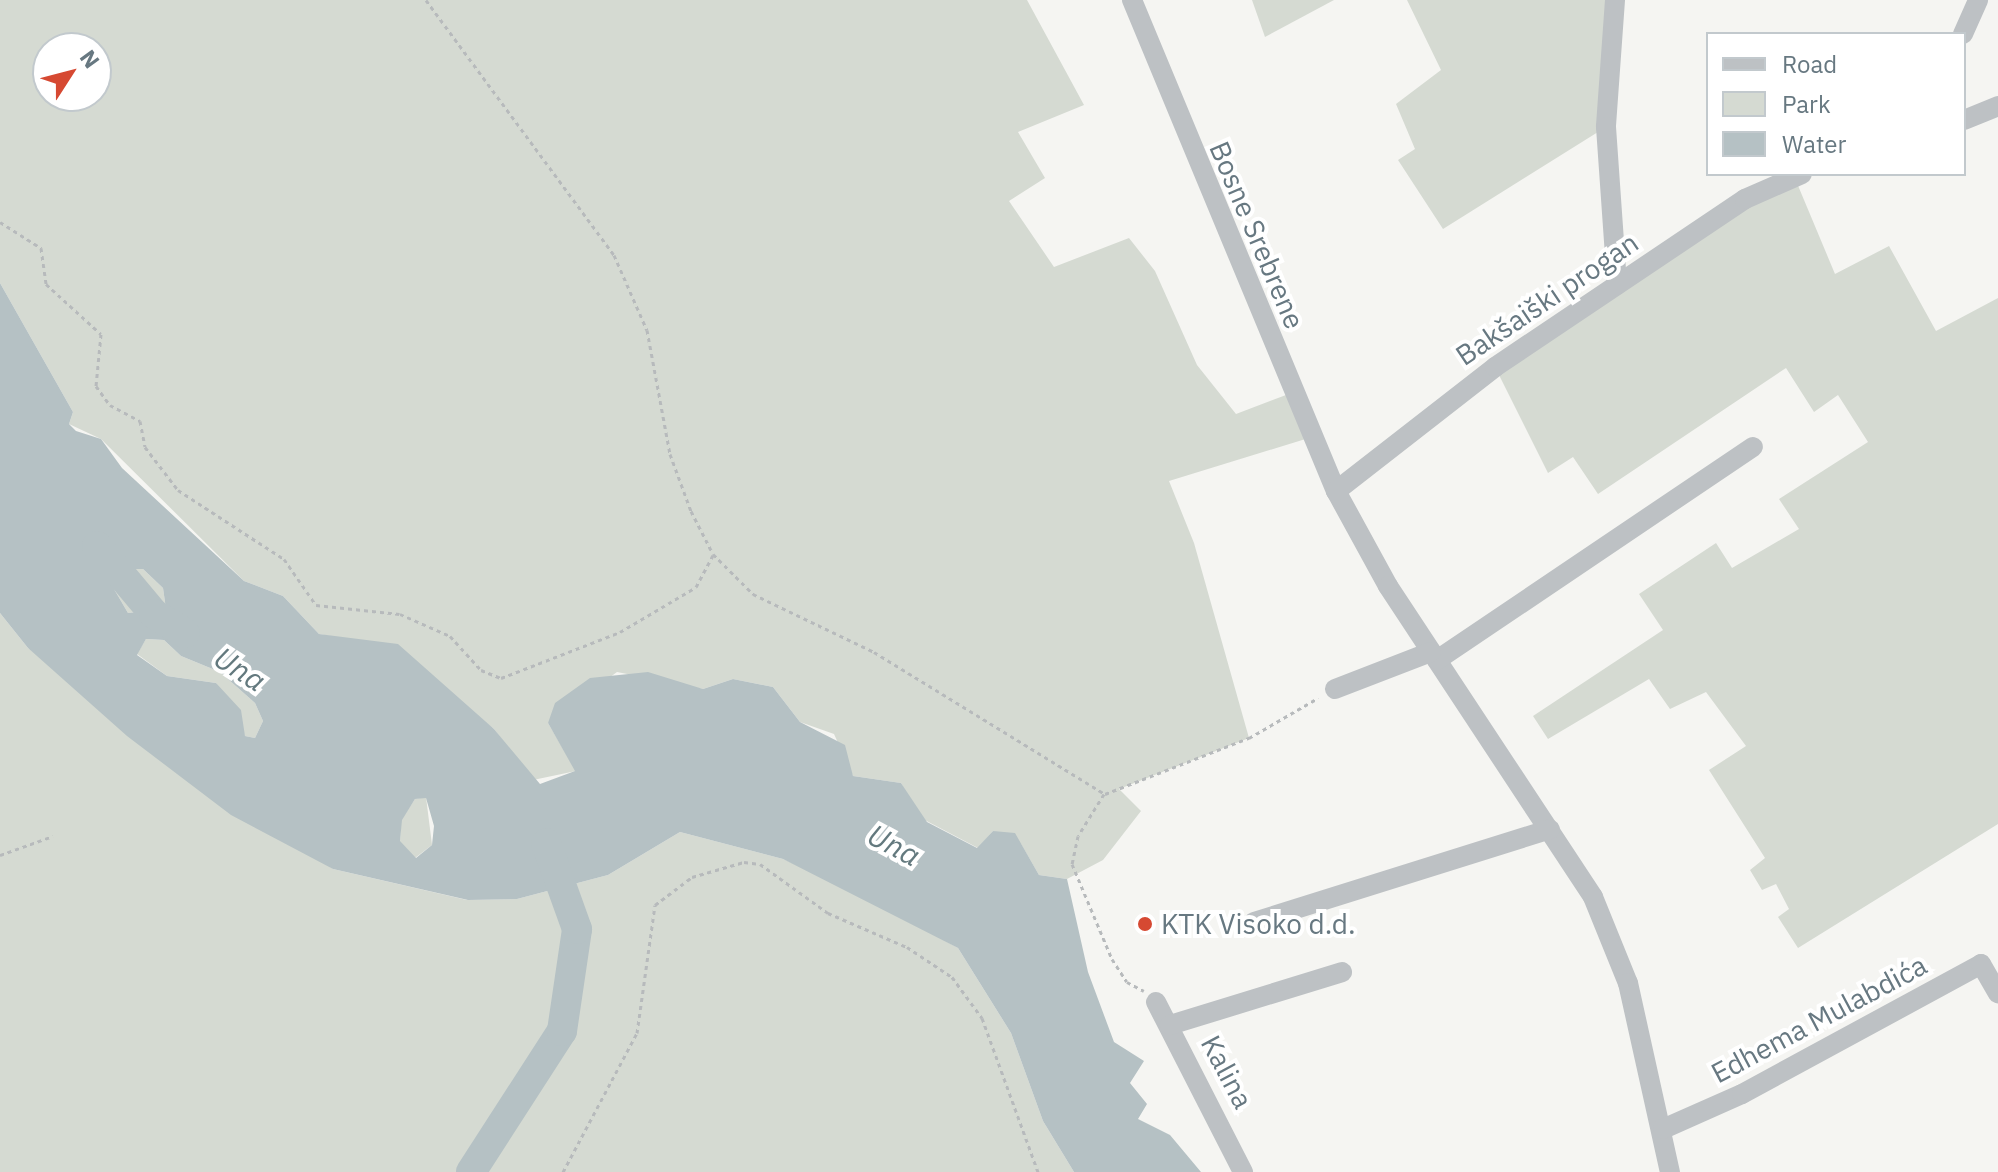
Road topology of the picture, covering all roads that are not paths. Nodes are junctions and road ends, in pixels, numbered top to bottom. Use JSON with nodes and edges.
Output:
{"nodes":[{"id":1,"x":1132,"y":0,"type":"edge"},
{"id":2,"x":1615,"y":0,"type":"edge"},
{"id":3,"x":1978,"y":0,"type":"edge"},
{"id":4,"x":1964,"y":32,"type":"edge"},
{"id":5,"x":1998,"y":106,"type":"edge"},
{"id":6,"x":1966,"y":119,"type":"edge"},
{"id":7,"x":1797,"y":176,"type":"edge"},
{"id":8,"x":1617,"y":285,"type":"junction"},
{"id":9,"x":1753,"y":447,"type":"dead end"},
{"id":10,"x":1336,"y":491,"type":"junction"},
{"id":11,"x":1434,"y":656,"type":"junction"},
{"id":12,"x":1335,"y":689,"type":"road end"},
{"id":13,"x":1550,"y":829,"type":"junction"},
{"id":14,"x":1254,"y":922,"type":"dead end"},
{"id":15,"x":1990,"y":959,"type":"edge"},
{"id":16,"x":1342,"y":972,"type":"dead end"},
{"id":17,"x":1995,"y":988,"type":"edge"},
{"id":18,"x":1156,"y":1002,"type":"road end"},
{"id":19,"x":1170,"y":1025,"type":"junction"},
{"id":20,"x":1663,"y":1129,"type":"junction"},
{"id":21,"x":1243,"y":1172,"type":"edge"},
{"id":22,"x":1670,"y":1172,"type":"edge"}],
"edges":[{"from":1,"to":10,"type":"street","name":"Bosne Srebrene"},
{"from":2,"to":8,"type":"street"},
{"from":3,"to":4,"type":"street"},
{"from":5,"to":6,"type":"street"},
{"from":7,"to":8,"type":"street","name":"Bakšaiški progan"},
{"from":8,"to":10,"type":"street","name":"Bakšaiški progan"},
{"from":9,"to":11,"type":"street"},
{"from":10,"to":11,"type":"street","name":"Bosne Srebrene"},
{"from":11,"to":12,"type":"street"},
{"from":11,"to":13,"type":"street","name":"Bosne Srebrene"},
{"from":13,"to":14,"type":"street"},
{"from":13,"to":20,"type":"street","name":"Bosne Srebrene"},
{"from":15,"to":17,"type":"street","name":"Edhema Mulabdića"},
{"from":15,"to":20,"type":"street","name":"Edhema Mulabdića"},
{"from":16,"to":19,"type":"street"},
{"from":18,"to":19,"type":"street","name":"Kalina"},
{"from":19,"to":21,"type":"street","name":"Kalina"},
{"from":20,"to":22,"type":"street","name":"Bosne Srebrene"}]}
